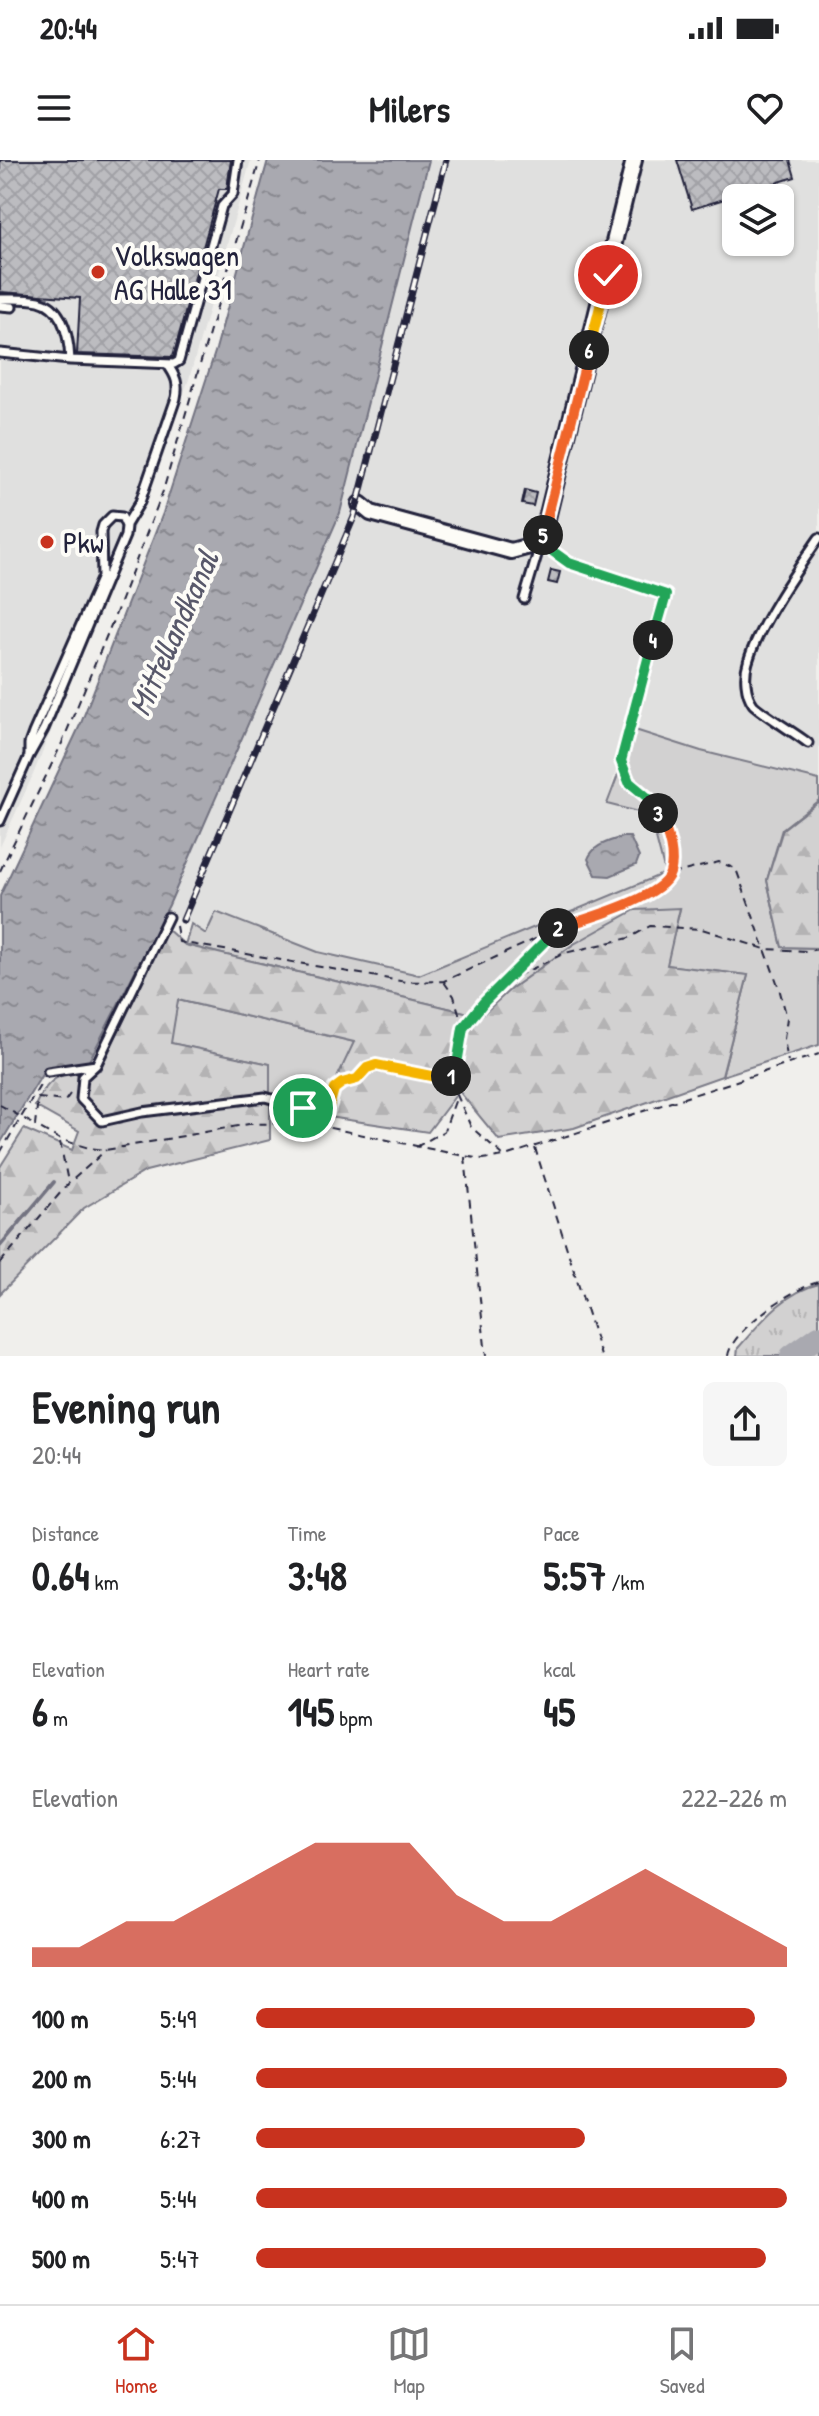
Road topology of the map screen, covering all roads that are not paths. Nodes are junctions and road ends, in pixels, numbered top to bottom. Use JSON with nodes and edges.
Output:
{"nodes":[{"id":1,"x":238,"y":160,"type":"edge"},
{"id":2,"x":634,"y":160,"type":"edge"},
{"id":3,"x":0,"y":299,"type":"edge"},
{"id":4,"x":0,"y":306,"type":"edge"},
{"id":5,"x":12,"y":307,"type":"dead end"},
{"id":6,"x":0,"y":353,"type":"edge"},
{"id":7,"x":70,"y":360,"type":"junction"},
{"id":8,"x":167,"y":364,"type":"junction"},
{"id":9,"x":360,"y":504,"type":"dead end"},
{"id":10,"x":126,"y":526,"type":"junction"},
{"id":11,"x":819,"y":538,"type":"edge"},
{"id":12,"x":541,"y":543,"type":"junction"},
{"id":13,"x":102,"y":577,"type":"junction"},
{"id":14,"x":524,"y":599,"type":"dead end"},
{"id":15,"x":808,"y":743,"type":"dead end"},
{"id":16,"x":29,"y":756,"type":"junction"},
{"id":17,"x":0,"y":821,"type":"edge"},
{"id":18,"x":171,"y":918,"type":"road end"},
{"id":19,"x":96,"y":1065,"type":"junction"},
{"id":20,"x":48,"y":1072,"type":"road end"},
{"id":21,"x":310,"y":1124,"type":"road end"}],
"edges":[{"from":1,"to":8,"type":"lane"},
{"from":2,"to":12,"type":"street"},
{"from":3,"to":7,"type":"lane"},
{"from":4,"to":5,"type":"lane"},
{"from":6,"to":7,"type":"lane"},
{"from":7,"to":8,"type":"lane"},
{"from":8,"to":10,"type":"lane"},
{"from":9,"to":12,"type":"street"},
{"from":10,"to":13,"type":"lane"},
{"from":10,"to":13,"type":"lane"},
{"from":10,"to":16,"type":"lane"},
{"from":11,"to":15,"type":"lane"},
{"from":12,"to":14,"type":"lane"},
{"from":13,"to":16,"type":"lane"},
{"from":16,"to":17,"type":"lane"},
{"from":18,"to":19,"type":"lane"},
{"from":19,"to":20,"type":"lane"},
{"from":19,"to":21,"type":"lane"}]}
